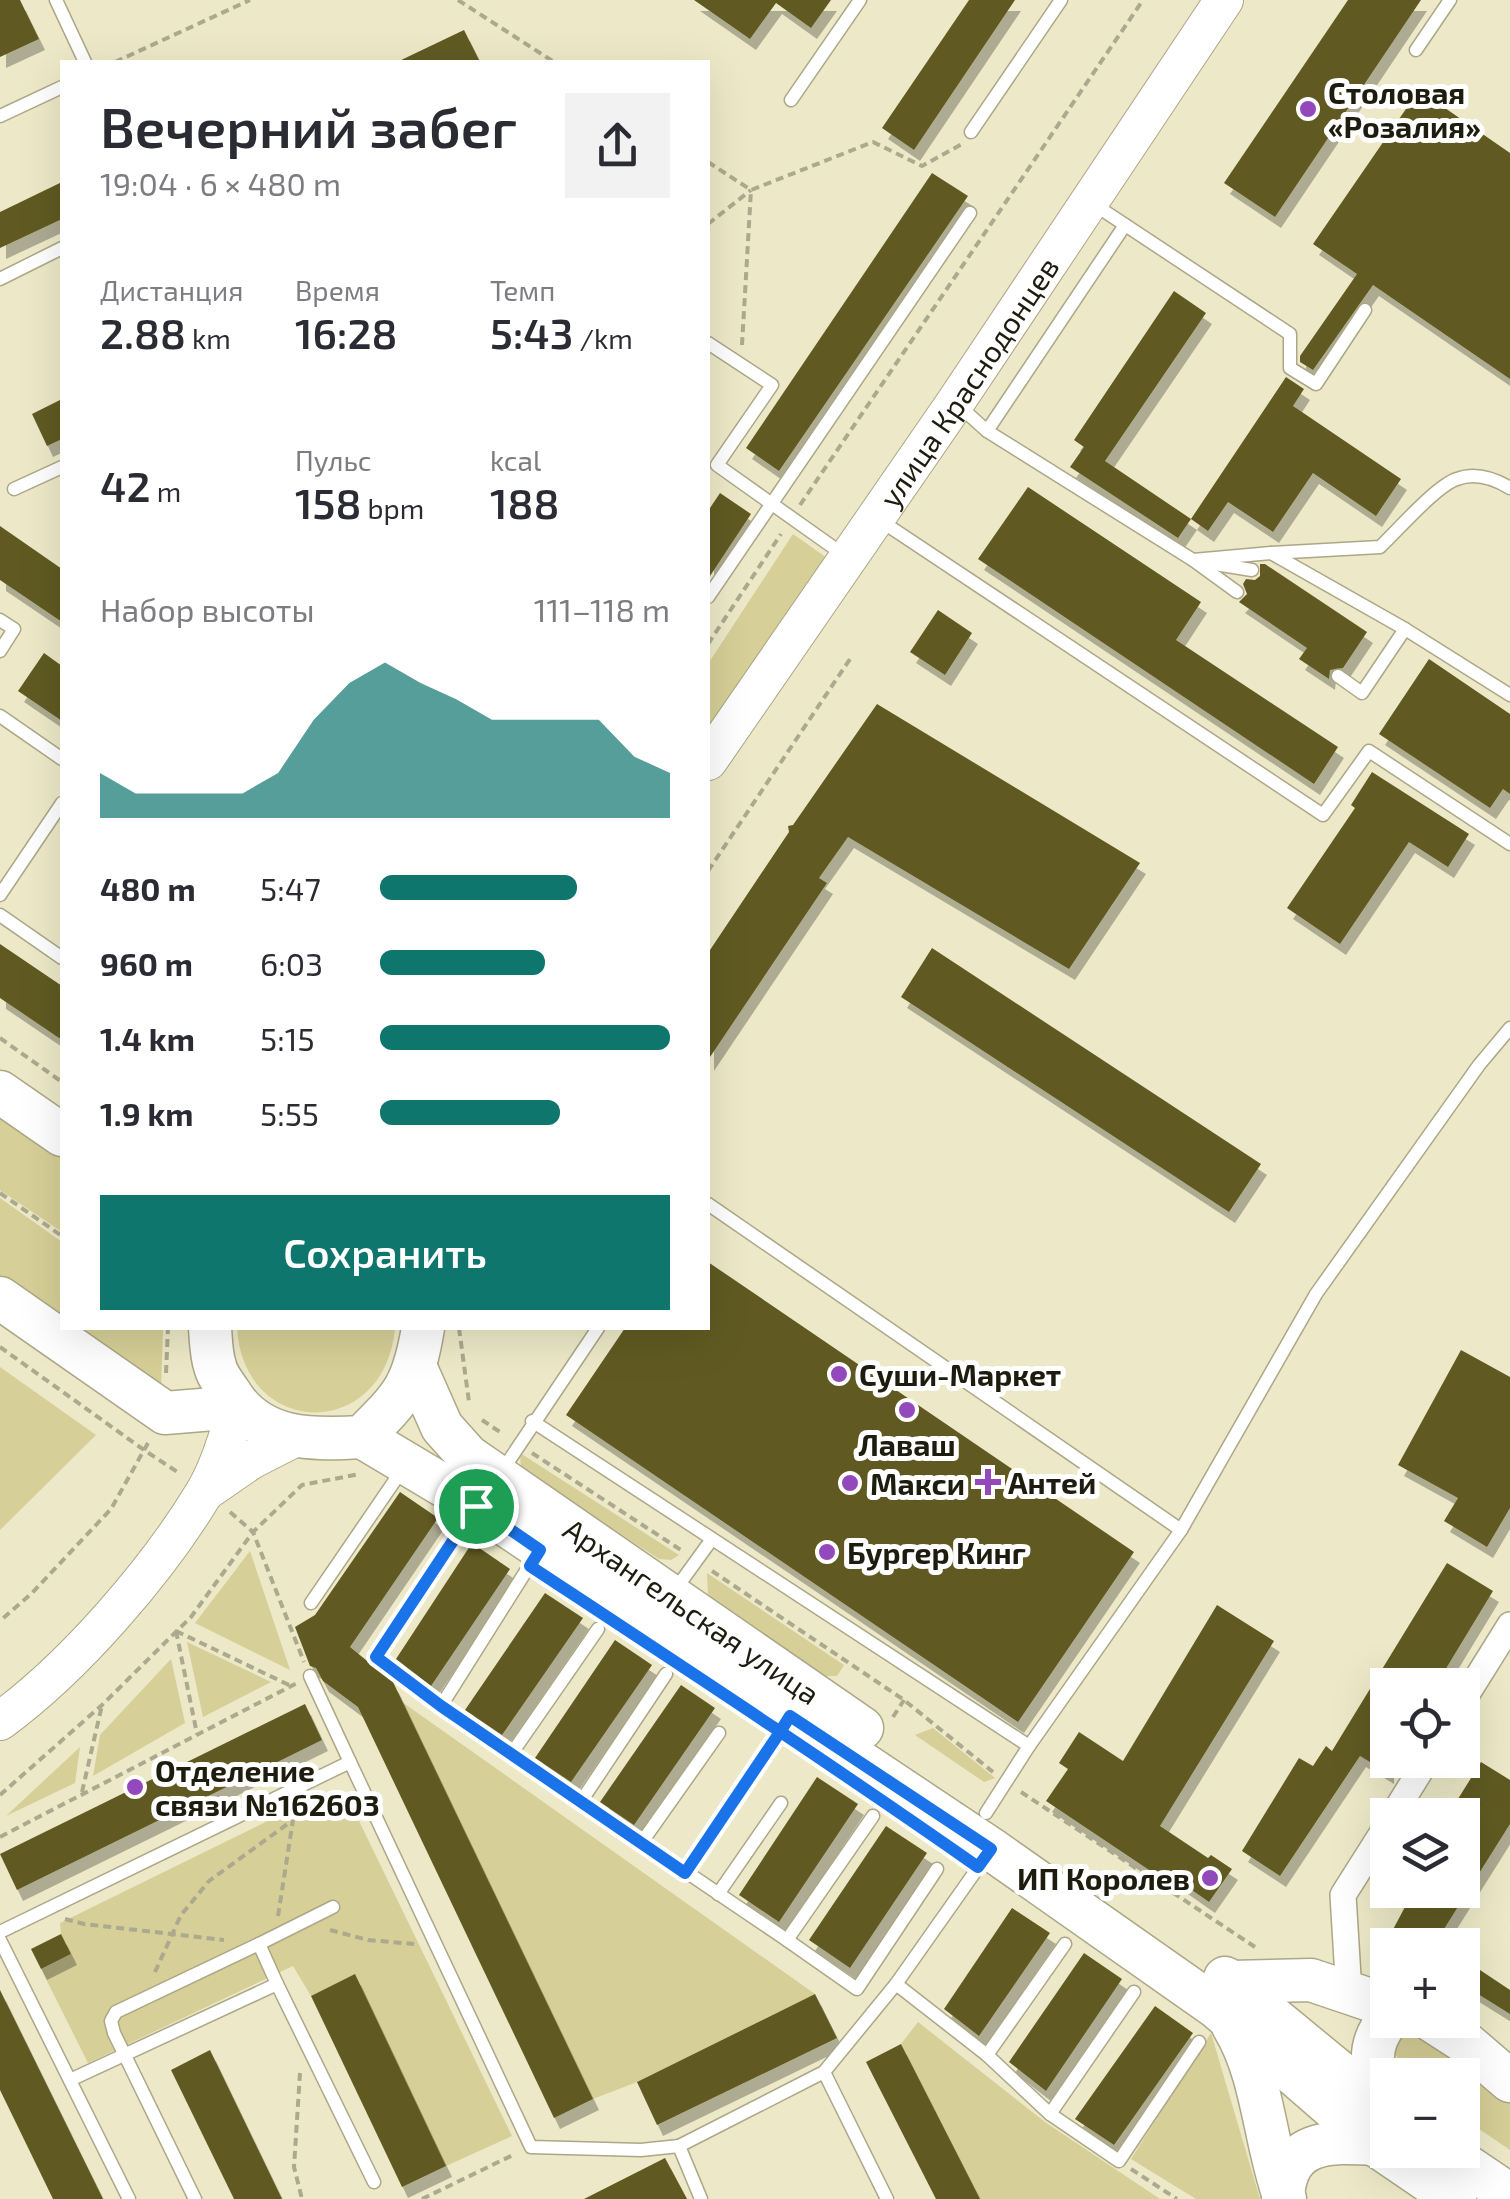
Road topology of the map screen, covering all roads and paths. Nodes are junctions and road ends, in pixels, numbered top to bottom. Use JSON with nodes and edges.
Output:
{"nodes":[{"id":1,"x":56,"y":0,"type":"edge"},
{"id":2,"x":250,"y":0,"type":"edge"},
{"id":3,"x":458,"y":0,"type":"edge"},
{"id":4,"x":860,"y":0,"type":"edge"},
{"id":5,"x":1061,"y":0,"type":"edge"},
{"id":6,"x":1143,"y":0,"type":"edge"},
{"id":7,"x":1224,"y":0,"type":"edge"},
{"id":8,"x":1450,"y":0,"type":"edge"},
{"id":9,"x":1416,"y":50,"type":"dead end"},
{"id":10,"x":84,"y":60,"type":"edge"},
{"id":11,"x":119,"y":60,"type":"edge"},
{"id":12,"x":551,"y":60,"type":"edge"},
{"id":13,"x":60,"y":88,"type":"edge"},
{"id":14,"x":791,"y":100,"type":"dead end"},
{"id":15,"x":0,"y":116,"type":"edge"},
{"id":16,"x":971,"y":132,"type":"joint"},
{"id":17,"x":710,"y":163,"type":"edge"},
{"id":18,"x":751,"y":190,"type":"junction"},
{"id":19,"x":1090,"y":202,"type":"junction"},
{"id":20,"x":970,"y":213,"type":"dead end"},
{"id":21,"x":710,"y":222,"type":"edge"},
{"id":22,"x":1125,"y":224,"type":"junction"},
{"id":23,"x":60,"y":249,"type":"edge"},
{"id":24,"x":0,"y":279,"type":"edge"},
{"id":25,"x":1365,"y":310,"type":"dead end"},
{"id":26,"x":710,"y":344,"type":"edge"},
{"id":27,"x":740,"y":365,"type":"junction"},
{"id":28,"x":955,"y":403,"type":"junction"},
{"id":29,"x":987,"y":430,"type":"junction"},
{"id":30,"x":60,"y":468,"type":"edge"},
{"id":31,"x":1510,"y":488,"type":"edge"},
{"id":32,"x":14,"y":489,"type":"dead end"},
{"id":33,"x":772,"y":502,"type":"junction"},
{"id":34,"x":792,"y":516,"type":"junction"},
{"id":35,"x":875,"y":516,"type":"junction"},
{"id":36,"x":1271,"y":553,"type":"junction"},
{"id":37,"x":846,"y":557,"type":"junction"},
{"id":38,"x":1192,"y":560,"type":"junction"},
{"id":39,"x":1252,"y":570,"type":"dead end"},
{"id":40,"x":1238,"y":592,"type":"dead end"},
{"id":41,"x":710,"y":594,"type":"edge"},
{"id":42,"x":0,"y":620,"type":"edge"},
{"id":43,"x":1405,"y":628,"type":"junction"},
{"id":44,"x":710,"y":641,"type":"edge"},
{"id":45,"x":0,"y":650,"type":"edge"},
{"id":46,"x":850,"y":658,"type":"dead end"},
{"id":47,"x":1338,"y":676,"type":"dead end"},
{"id":48,"x":1510,"y":694,"type":"edge"},
{"id":49,"x":0,"y":716,"type":"edge"},
{"id":50,"x":60,"y":757,"type":"edge"},
{"id":51,"x":710,"y":758,"type":"edge"},
{"id":52,"x":60,"y":806,"type":"edge"},
{"id":53,"x":1510,"y":844,"type":"edge"},
{"id":54,"x":710,"y":867,"type":"edge"},
{"id":55,"x":0,"y":896,"type":"edge"},
{"id":56,"x":0,"y":915,"type":"edge"},
{"id":57,"x":60,"y":957,"type":"edge"},
{"id":58,"x":1510,"y":1028,"type":"edge"},
{"id":59,"x":0,"y":1038,"type":"edge"},
{"id":60,"x":60,"y":1081,"type":"edge"},
{"id":61,"x":0,"y":1092,"type":"edge"},
{"id":62,"x":60,"y":1133,"type":"edge"},
{"id":63,"x":0,"y":1194,"type":"edge"},
{"id":64,"x":710,"y":1205,"type":"edge"},
{"id":65,"x":60,"y":1235,"type":"edge"},
{"id":66,"x":0,"y":1298,"type":"edge"},
{"id":67,"x":210,"y":1330,"type":"edge"},
{"id":68,"x":459,"y":1330,"type":"edge"},
{"id":69,"x":597,"y":1330,"type":"edge"},
{"id":70,"x":0,"y":1347,"type":"edge"},
{"id":71,"x":419,"y":1347,"type":"edge"},
{"id":72,"x":238,"y":1407,"type":"junction"},
{"id":73,"x":532,"y":1421,"type":"junction"},
{"id":74,"x":362,"y":1437,"type":"junction"},
{"id":75,"x":294,"y":1438,"type":"junction"},
{"id":76,"x":144,"y":1450,"type":"junction"},
{"id":77,"x":402,"y":1471,"type":"junction"},
{"id":78,"x":497,"y":1476,"type":"junction"},
{"id":79,"x":206,"y":1490,"type":"junction"},
{"id":80,"x":1180,"y":1530,"type":"junction"},
{"id":81,"x":253,"y":1532,"type":"junction"},
{"id":82,"x":712,"y":1540,"type":"junction"},
{"id":83,"x":540,"y":1550,"type":"junction"},
{"id":84,"x":697,"y":1560,"type":"junction"},
{"id":85,"x":671,"y":1596,"type":"junction"},
{"id":86,"x":311,"y":1603,"type":"dead end"},
{"id":87,"x":0,"y":1622,"type":"edge"},
{"id":88,"x":1510,"y":1625,"type":"edge"},
{"id":89,"x":598,"y":1629,"type":"dead end"},
{"id":90,"x":176,"y":1631,"type":"junction"},
{"id":91,"x":1480,"y":1673,"type":"edge"},
{"id":92,"x":666,"y":1674,"type":"dead end"},
{"id":93,"x":310,"y":1676,"type":"junction"},
{"id":94,"x":290,"y":1686,"type":"junction"},
{"id":95,"x":102,"y":1704,"type":"junction"},
{"id":96,"x":441,"y":1706,"type":"junction"},
{"id":97,"x":790,"y":1716,"type":"junction"},
{"id":98,"x":0,"y":1721,"type":"edge"},
{"id":99,"x":719,"y":1732,"type":"dead end"},
{"id":100,"x":197,"y":1734,"type":"junction"},
{"id":101,"x":1029,"y":1746,"type":"junction"},
{"id":102,"x":512,"y":1754,"type":"junction"},
{"id":103,"x":350,"y":1762,"type":"junction"},
{"id":104,"x":298,"y":1787,"type":"junction"},
{"id":105,"x":0,"y":1795,"type":"edge"},
{"id":106,"x":81,"y":1795,"type":"junction"},
{"id":107,"x":582,"y":1800,"type":"junction"},
{"id":108,"x":781,"y":1803,"type":"dead end"},
{"id":109,"x":994,"y":1815,"type":"junction"},
{"id":110,"x":872,"y":1816,"type":"dead end"},
{"id":111,"x":292,"y":1820,"type":"junction"},
{"id":112,"x":0,"y":1837,"type":"edge"},
{"id":113,"x":642,"y":1842,"type":"junction"},
{"id":114,"x":1370,"y":1853,"type":"edge"},
{"id":115,"x":937,"y":1868,"type":"dead end"},
{"id":116,"x":685,"y":1873,"type":"junction"},
{"id":117,"x":718,"y":1894,"type":"junction"},
{"id":118,"x":333,"y":1906,"type":"dead end"},
{"id":119,"x":42,"y":1912,"type":"junction"},
{"id":120,"x":301,"y":1923,"type":"junction"},
{"id":121,"x":0,"y":1932,"type":"edge"},
{"id":122,"x":172,"y":1934,"type":"junction"},
{"id":123,"x":276,"y":1936,"type":"junction"},
{"id":124,"x":0,"y":1940,"type":"edge"},
{"id":125,"x":787,"y":1940,"type":"junction"},
{"id":126,"x":258,"y":1944,"type":"junction"},
{"id":127,"x":1064,"y":1944,"type":"dead end"},
{"id":128,"x":437,"y":1946,"type":"junction"},
{"id":129,"x":1263,"y":1953,"type":"dead end"},
{"id":130,"x":277,"y":1984,"type":"junction"},
{"id":131,"x":896,"y":1984,"type":"junction"},
{"id":132,"x":1134,"y":1992,"type":"dead end"},
{"id":133,"x":1368,"y":1999,"type":"edge"},
{"id":134,"x":142,"y":2000,"type":"junction"},
{"id":135,"x":1216,"y":2010,"type":"junction"},
{"id":136,"x":1459,"y":2038,"type":"edge"},
{"id":137,"x":306,"y":2044,"type":"junction"},
{"id":138,"x":987,"y":2055,"type":"junction"},
{"id":139,"x":125,"y":2056,"type":"junction"},
{"id":140,"x":824,"y":2072,"type":"junction"},
{"id":141,"x":70,"y":2080,"type":"junction"},
{"id":142,"x":1510,"y":2081,"type":"edge"},
{"id":143,"x":1370,"y":2112,"type":"edge"},
{"id":144,"x":1050,"y":2114,"type":"junction"},
{"id":145,"x":1370,"y":2126,"type":"edge"},
{"id":146,"x":679,"y":2146,"type":"junction"},
{"id":147,"x":531,"y":2147,"type":"junction"},
{"id":148,"x":1119,"y":2161,"type":"junction"},
{"id":149,"x":1426,"y":2168,"type":"edge"},
{"id":150,"x":1470,"y":2168,"type":"edge"},
{"id":151,"x":374,"y":2182,"type":"dead end"},
{"id":152,"x":1510,"y":2195,"type":"edge"},
{"id":153,"x":1284,"y":2198,"type":"edge"},
{"id":154,"x":130,"y":2199,"type":"edge"},
{"id":155,"x":195,"y":2199,"type":"edge"},
{"id":156,"x":302,"y":2199,"type":"edge"},
{"id":157,"x":422,"y":2199,"type":"edge"},
{"id":158,"x":701,"y":2199,"type":"edge"},
{"id":159,"x":887,"y":2199,"type":"edge"},
{"id":160,"x":1177,"y":2199,"type":"edge"},
{"id":161,"x":1454,"y":2199,"type":"edge"}],
"edges":[{"from":1,"to":10,"type":"lane"},
{"from":2,"to":11,"type":"path"},
{"from":3,"to":12,"type":"path"},
{"from":4,"to":14,"type":"lane"},
{"from":5,"to":16,"type":"lane"},
{"from":6,"to":34,"type":"path"},
{"from":7,"to":19,"type":"main road","name":"улица Краснодонцев"},
{"from":8,"to":9,"type":"lane"},
{"from":13,"to":15,"type":"lane"},
{"from":16,"to":18,"type":"path"},
{"from":17,"to":18,"type":"path"},
{"from":18,"to":21,"type":"path"},
{"from":18,"to":27,"type":"path"},
{"from":19,"to":22,"type":"lane"},
{"from":19,"to":28,"type":"main road","name":"улица Краснодонцев"},
{"from":20,"to":33,"type":"lane"},
{"from":22,"to":25,"type":"lane"},
{"from":22,"to":29,"type":"lane"},
{"from":23,"to":24,"type":"lane"},
{"from":26,"to":27,"type":"lane"},
{"from":27,"to":33,"type":"lane"},
{"from":28,"to":29,"type":"lane"},
{"from":28,"to":35,"type":"main road","name":"улица Краснодонцев"},
{"from":29,"to":38,"type":"lane"},
{"from":30,"to":32,"type":"lane"},
{"from":31,"to":36,"type":"lane"},
{"from":33,"to":34,"type":"lane"},
{"from":33,"to":41,"type":"lane"},
{"from":34,"to":37,"type":"lane"},
{"from":34,"to":44,"type":"path"},
{"from":35,"to":37,"type":"main road","name":"улица Краснодонцев"},
{"from":35,"to":53,"type":"lane"},
{"from":36,"to":38,"type":"lane"},
{"from":36,"to":43,"type":"lane"},
{"from":37,"to":51,"type":"main road","name":"улица Краснодонцев"},
{"from":38,"to":39,"type":"lane"},
{"from":38,"to":40,"type":"lane"},
{"from":42,"to":45,"type":"lane"},
{"from":43,"to":47,"type":"lane"},
{"from":43,"to":48,"type":"lane"},
{"from":46,"to":54,"type":"path"},
{"from":49,"to":50,"type":"lane"},
{"from":52,"to":55,"type":"lane"},
{"from":56,"to":57,"type":"lane"},
{"from":58,"to":80,"type":"lane"},
{"from":59,"to":60,"type":"path"},
{"from":61,"to":62,"type":"main road"},
{"from":63,"to":65,"type":"path"},
{"from":64,"to":80,"type":"lane"},
{"from":66,"to":72,"type":"main road"},
{"from":67,"to":72,"type":"main road"},
{"from":68,"to":78,"type":"path"},
{"from":69,"to":73,"type":"lane"},
{"from":70,"to":76,"type":"path"},
{"from":71,"to":74,"type":"main road"},
{"from":71,"to":78,"type":"main road","name":"Архангельская улица"},
{"from":72,"to":75,"type":"main road"},
{"from":72,"to":79,"type":"main road"},
{"from":73,"to":78,"type":"lane"},
{"from":73,"to":82,"type":"lane"},
{"from":74,"to":75,"type":"main road"},
{"from":74,"to":77,"type":"main road","name":"Архангельская улица"},
{"from":75,"to":79,"type":"main road"},
{"from":76,"to":79,"type":"path"},
{"from":76,"to":87,"type":"path"},
{"from":77,"to":78,"type":"main road","name":"Архангельская улица"},
{"from":77,"to":81,"type":"path"},
{"from":77,"to":86,"type":"lane"},
{"from":78,"to":83,"type":"main road","name":"Архангельская улица"},
{"from":78,"to":84,"type":"path"},
{"from":78,"to":85,"type":"main road","name":"Архангельская улица"},
{"from":78,"to":96,"type":"lane"},
{"from":79,"to":81,"type":"path"},
{"from":79,"to":98,"type":"main road"},
{"from":80,"to":101,"type":"lane"},
{"from":81,"to":90,"type":"path"},
{"from":81,"to":93,"type":"path"},
{"from":82,"to":84,"type":"lane"},
{"from":82,"to":101,"type":"lane"},
{"from":83,"to":96,"type":"lane"},
{"from":83,"to":97,"type":"main road","name":"Архангельская улица"},
{"from":84,"to":85,"type":"lane"},
{"from":84,"to":109,"type":"path"},
{"from":85,"to":109,"type":"main road","name":"Архангельская улица"},
{"from":88,"to":91,"type":"street"},
{"from":89,"to":102,"type":"lane"},
{"from":90,"to":94,"type":"path"},
{"from":90,"to":95,"type":"path"},
{"from":90,"to":100,"type":"path"},
{"from":92,"to":107,"type":"lane"},
{"from":93,"to":94,"type":"path"},
{"from":93,"to":103,"type":"lane"},
{"from":94,"to":100,"type":"path"},
{"from":95,"to":105,"type":"path"},
{"from":95,"to":106,"type":"path"},
{"from":96,"to":102,"type":"lane"},
{"from":97,"to":109,"type":"main road","name":"Архангельская улица"},
{"from":97,"to":116,"type":"lane"},
{"from":99,"to":113,"type":"lane"},
{"from":100,"to":106,"type":"path"},
{"from":101,"to":109,"type":"lane"},
{"from":102,"to":107,"type":"lane"},
{"from":103,"to":104,"type":"lane"},
{"from":103,"to":128,"type":"lane"},
{"from":104,"to":111,"type":"path"},
{"from":104,"to":119,"type":"lane"},
{"from":106,"to":112,"type":"path"},
{"from":107,"to":113,"type":"lane"},
{"from":108,"to":117,"type":"lane"},
{"from":109,"to":129,"type":"path"},
{"from":109,"to":131,"type":"lane"},
{"from":109,"to":135,"type":"main road","name":"Архангельская улица"},
{"from":110,"to":125,"type":"lane"},
{"from":111,"to":122,"type":"path"},
{"from":111,"to":123,"type":"path"},
{"from":113,"to":116,"type":"lane"},
{"from":114,"to":133,"type":"street"},
{"from":115,"to":125,"type":"lane"},
{"from":116,"to":117,"type":"lane"},
{"from":117,"to":125,"type":"lane"},
{"from":118,"to":120,"type":"lane"},
{"from":119,"to":121,"type":"lane"},
{"from":119,"to":122,"type":"path"},
{"from":120,"to":123,"type":"lane"},
{"from":120,"to":128,"type":"path"},
{"from":122,"to":126,"type":"path"},
{"from":122,"to":134,"type":"path"},
{"from":123,"to":126,"type":"lane"},
{"from":124,"to":141,"type":"lane"},
{"from":126,"to":130,"type":"lane"},
{"from":126,"to":134,"type":"lane"},
{"from":127,"to":138,"type":"lane"},
{"from":128,"to":147,"type":"lane"},
{"from":130,"to":137,"type":"lane"},
{"from":130,"to":139,"type":"lane"},
{"from":131,"to":138,"type":"lane"},
{"from":131,"to":140,"type":"lane"},
{"from":132,"to":144,"type":"lane"},
{"from":133,"to":135,"type":"main road"},
{"from":134,"to":139,"type":"lane"},
{"from":135,"to":143,"type":"main road","name":"Архангельская улица"},
{"from":135,"to":148,"type":"lane"},
{"from":135,"to":153,"type":"main road"},
{"from":136,"to":142,"type":"main road"},
{"from":137,"to":151,"type":"lane"},
{"from":137,"to":156,"type":"path"},
{"from":138,"to":144,"type":"lane"},
{"from":139,"to":141,"type":"lane"},
{"from":139,"to":155,"type":"lane"},
{"from":140,"to":146,"type":"lane"},
{"from":140,"to":159,"type":"lane"},
{"from":141,"to":154,"type":"lane"},
{"from":144,"to":148,"type":"lane"},
{"from":145,"to":153,"type":"main road"},
{"from":146,"to":147,"type":"lane"},
{"from":146,"to":158,"type":"lane"},
{"from":147,"to":157,"type":"path"},
{"from":148,"to":160,"type":"path"},
{"from":149,"to":161,"type":"main road","name":"Архангельская улица"},
{"from":150,"to":152,"type":"main road"}]}
